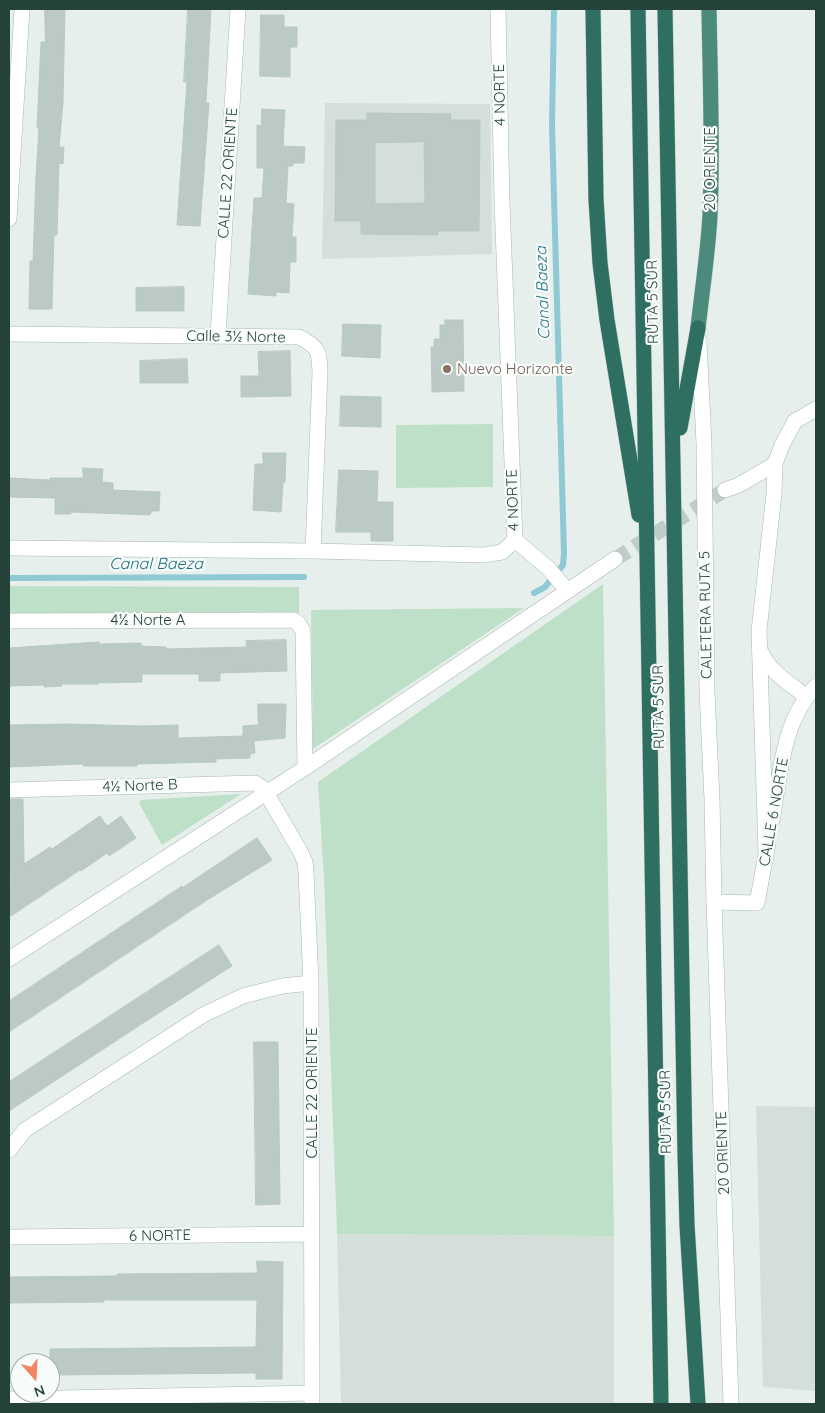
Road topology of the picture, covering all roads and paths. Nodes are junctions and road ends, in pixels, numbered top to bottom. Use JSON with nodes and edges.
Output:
{"nodes":[{"id":1,"x":22,"y":9,"type":"edge"},
{"id":2,"x":238,"y":9,"type":"edge"},
{"id":3,"x":498,"y":9,"type":"edge"},
{"id":4,"x":593,"y":9,"type":"edge"},
{"id":5,"x":638,"y":9,"type":"edge"},
{"id":6,"x":665,"y":9,"type":"edge"},
{"id":7,"x":709,"y":9,"type":"edge"},
{"id":8,"x":9,"y":219,"type":"edge"},
{"id":9,"x":698,"y":328,"type":"junction"},
{"id":10,"x":9,"y":334,"type":"edge"},
{"id":11,"x":218,"y":336,"type":"junction"},
{"id":12,"x":816,"y":409,"type":"edge"},
{"id":13,"x":776,"y":464,"type":"junction"},
{"id":14,"x":673,"y":484,"type":"junction"},
{"id":15,"x":725,"y":490,"type":"tunnel mouth"},
{"id":16,"x":515,"y":540,"type":"junction"},
{"id":17,"x":9,"y":548,"type":"edge"},
{"id":18,"x":313,"y":550,"type":"junction"},
{"id":19,"x":615,"y":559,"type":"tunnel mouth"},
{"id":20,"x":648,"y":581,"type":"junction"},
{"id":21,"x":563,"y":586,"type":"junction"},
{"id":22,"x":9,"y":621,"type":"edge"},
{"id":23,"x":759,"y":648,"type":"junction"},
{"id":24,"x":812,"y":692,"type":"edge"},
{"id":25,"x":305,"y":768,"type":"junction"},
{"id":26,"x":9,"y":790,"type":"edge"},
{"id":27,"x":266,"y":793,"type":"junction"},
{"id":28,"x":766,"y":853,"type":"junction"},
{"id":29,"x":714,"y":902,"type":"junction"},
{"id":30,"x":9,"y":959,"type":"edge"},
{"id":31,"x":311,"y":983,"type":"junction"},
{"id":32,"x":9,"y":1150,"type":"edge"},
{"id":33,"x":312,"y":1234,"type":"junction"},
{"id":34,"x":9,"y":1238,"type":"edge"},
{"id":35,"x":9,"y":1399,"type":"edge"},
{"id":36,"x":312,"y":1399,"type":"edge"},
{"id":37,"x":661,"y":1404,"type":"edge"},
{"id":38,"x":698,"y":1404,"type":"edge"},
{"id":39,"x":731,"y":1404,"type":"edge"}],
"edges":[{"from":1,"to":8,"type":"street"},
{"from":2,"to":11,"type":"street","name":"CALLE 22 ORIENTE"},
{"from":3,"to":16,"type":"street","name":"4 NORTE"},
{"from":4,"to":20,"type":"highway"},
{"from":5,"to":20,"type":"highway","name":"RUTA 5 SUR"},
{"from":6,"to":14,"type":"highway","name":"RUTA 5 SUR"},
{"from":7,"to":9,"type":"highway","name":"20 ORIENTE"},
{"from":9,"to":14,"type":"highway"},
{"from":9,"to":29,"type":"street","name":"CALETERA RUTA 5"},
{"from":10,"to":11,"type":"street","name":"Calle 3½ Norte"},
{"from":11,"to":18,"type":"street","name":"Calle 3½ Norte"},
{"from":12,"to":13,"type":"street"},
{"from":13,"to":15,"type":"street"},
{"from":13,"to":23,"type":"street"},
{"from":14,"to":38,"type":"highway","name":"RUTA 5 SUR"},
{"from":16,"to":18,"type":"street","name":"4 NORTE"},
{"from":16,"to":21,"type":"street"},
{"from":17,"to":18,"type":"street","name":"4 NORTE"},
{"from":19,"to":21,"type":"street"},
{"from":20,"to":37,"type":"highway","name":"RUTA 5 SUR"},
{"from":21,"to":25,"type":"street"},
{"from":22,"to":25,"type":"street","name":"4½ Norte A"},
{"from":23,"to":24,"type":"street"},
{"from":23,"to":28,"type":"street"},
{"from":24,"to":28,"type":"street","name":"CALLE 6 NORTE"},
{"from":25,"to":27,"type":"street"},
{"from":26,"to":27,"type":"street","name":"4½ Norte B"},
{"from":27,"to":30,"type":"street"},
{"from":27,"to":31,"type":"street","name":"CALLE 22 ORIENTE"},
{"from":28,"to":29,"type":"street","name":"CALLE 6 NORTE"},
{"from":29,"to":39,"type":"street","name":"20 ORIENTE"},
{"from":31,"to":32,"type":"street"},
{"from":31,"to":33,"type":"street","name":"CALLE 22 ORIENTE"},
{"from":33,"to":34,"type":"street","name":"6 NORTE"},
{"from":33,"to":36,"type":"street","name":"CALLE 22 ORIENTE"},
{"from":35,"to":36,"type":"street"}]}
